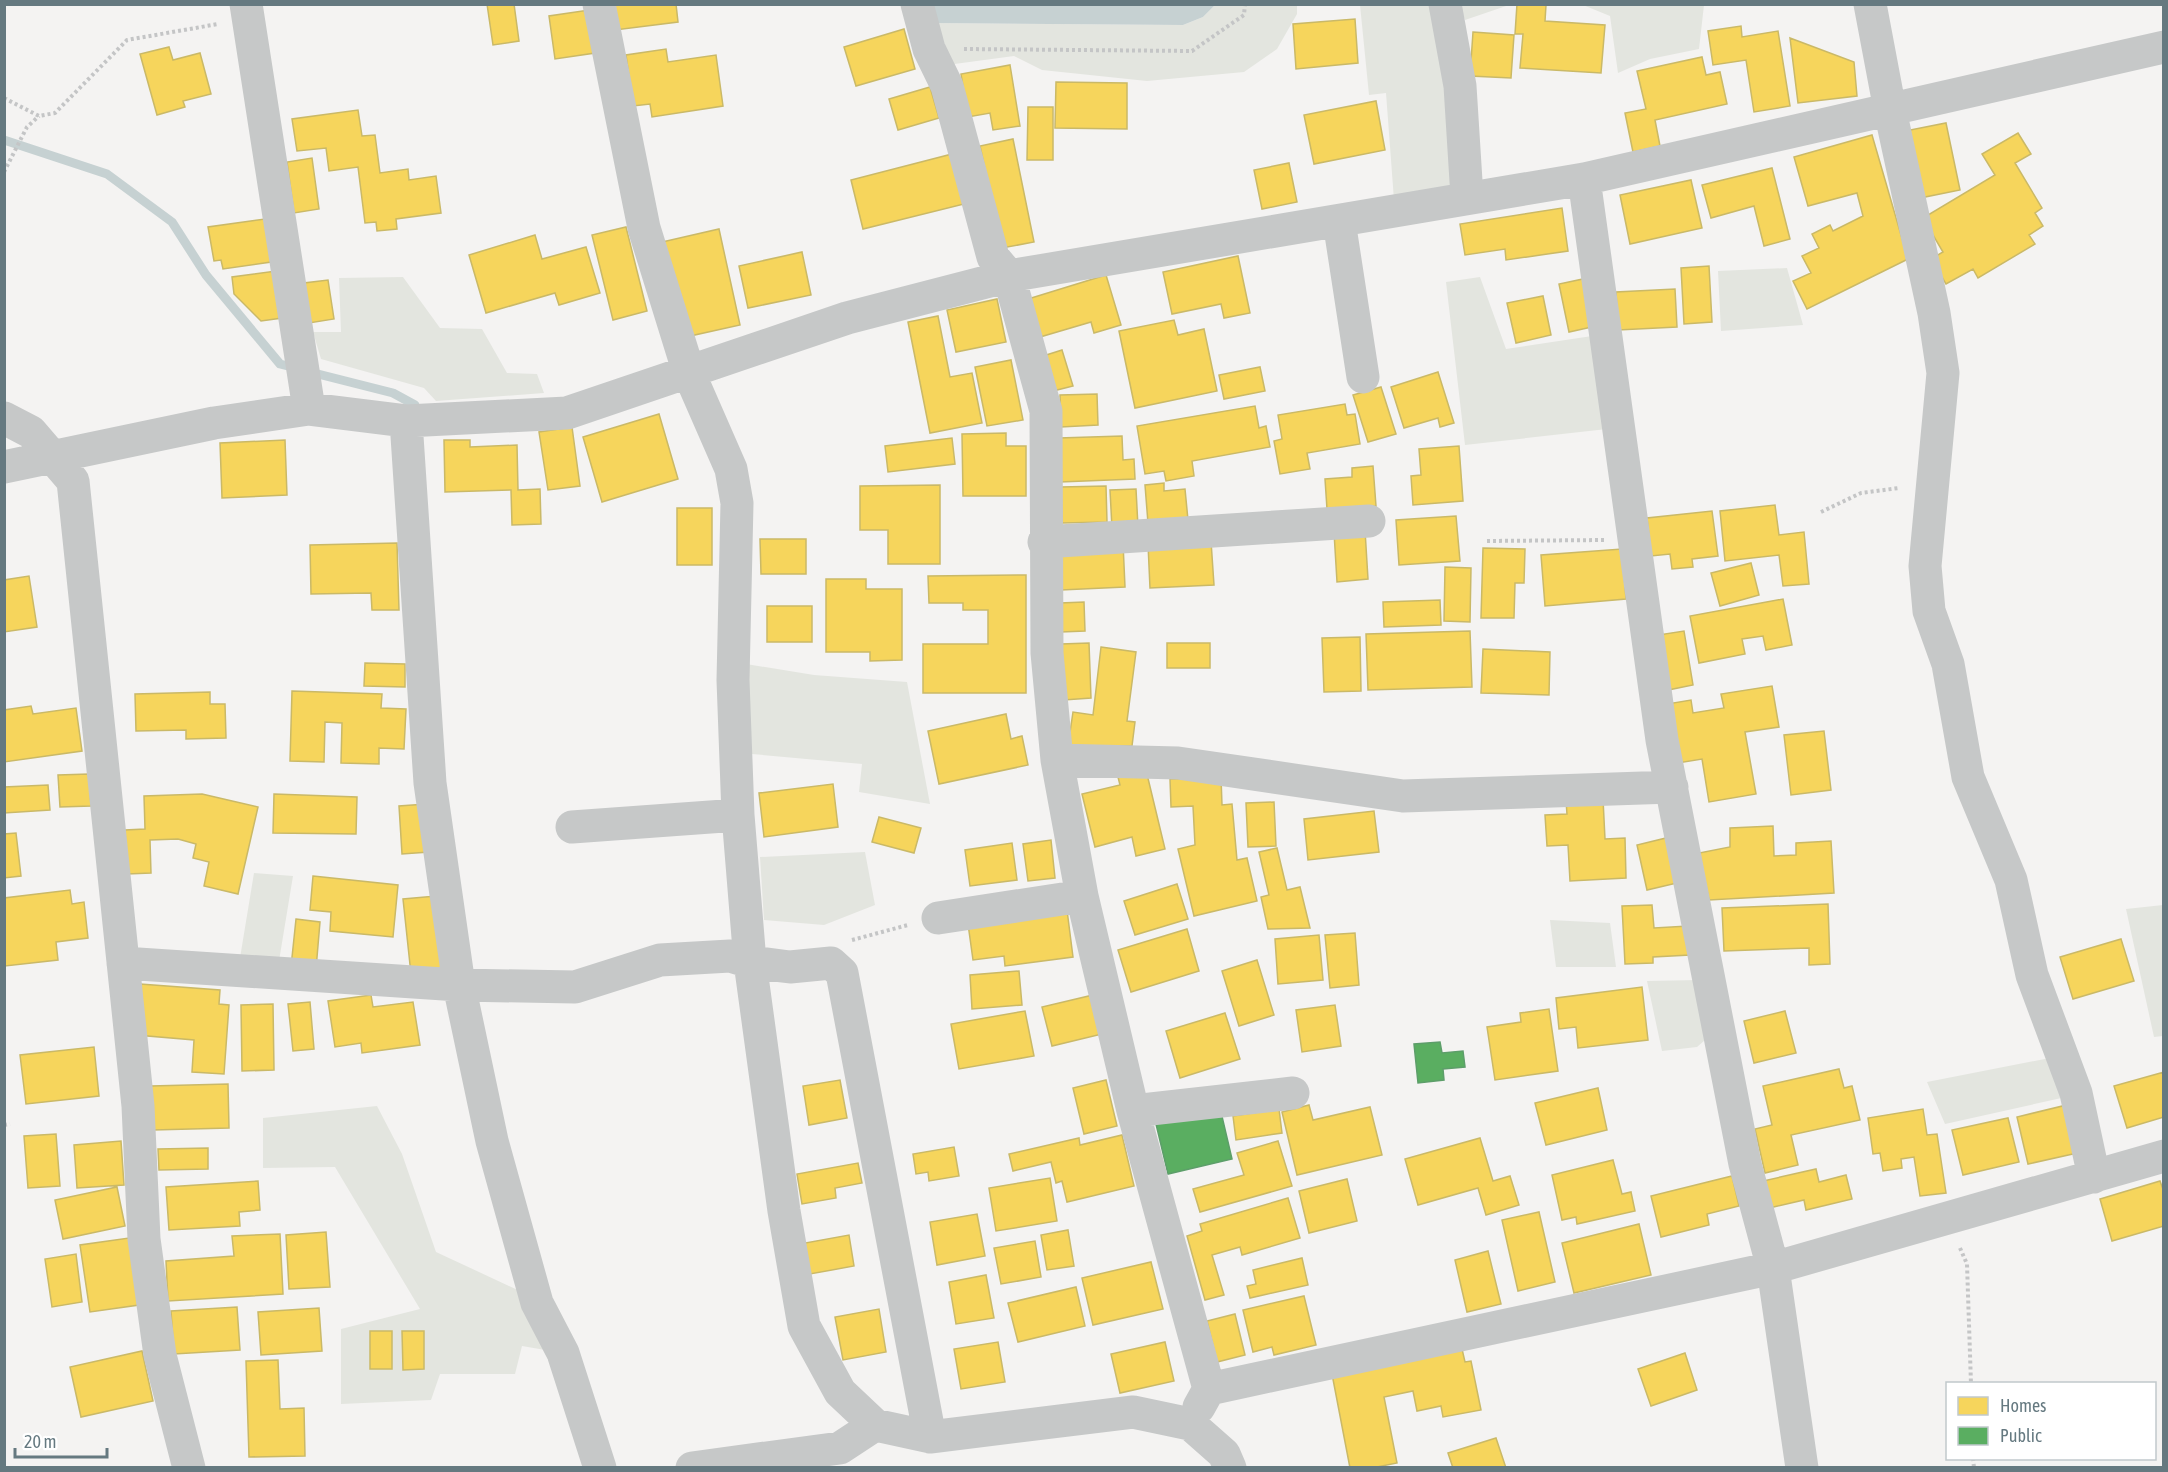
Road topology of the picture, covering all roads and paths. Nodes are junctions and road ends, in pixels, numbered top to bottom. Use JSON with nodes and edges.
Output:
{"nodes":[{"id":1,"x":598,"y":4,"type":"edge"},
{"id":2,"x":917,"y":4,"type":"edge"},
{"id":3,"x":1245,"y":4,"type":"edge"},
{"id":4,"x":1445,"y":4,"type":"edge"},
{"id":5,"x":1870,"y":4,"type":"edge"},
{"id":6,"x":247,"y":12,"type":"edge"},
{"id":7,"x":2163,"y":46,"type":"edge"},
{"id":8,"x":929,"y":49,"type":"junction"},
{"id":9,"x":4,"y":98,"type":"edge"},
{"id":10,"x":1890,"y":110,"type":"junction"},
{"id":11,"x":39,"y":116,"type":"junction"},
{"id":12,"x":4,"y":172,"type":"edge"},
{"id":13,"x":1584,"y":179,"type":"junction"},
{"id":14,"x":1467,"y":197,"type":"junction"},
{"id":15,"x":1339,"y":221,"type":"junction"},
{"id":16,"x":1009,"y":276,"type":"junction"},
{"id":17,"x":688,"y":373,"type":"junction"},
{"id":18,"x":1363,"y":377,"type":"dead end"},
{"id":19,"x":307,"y":399,"type":"junction"},
{"id":20,"x":4,"y":418,"type":"edge"},
{"id":21,"x":406,"y":421,"type":"junction"},
{"id":22,"x":55,"y":459,"type":"junction"},
{"id":23,"x":4,"y":467,"type":"edge"},
{"id":24,"x":1933,"y":484,"type":"junction"},
{"id":25,"x":1821,"y":512,"type":"dead end"},
{"id":26,"x":1369,"y":521,"type":"dead end"},
{"id":27,"x":1635,"y":540,"type":"junction"},
{"id":28,"x":1487,"y":541,"type":"dead end"},
{"id":29,"x":1044,"y":542,"type":"junction"},
{"id":30,"x":1057,"y":760,"type":"junction"},
{"id":31,"x":1672,"y":787,"type":"junction"},
{"id":32,"x":738,"y":815,"type":"junction"},
{"id":33,"x":572,"y":827,"type":"dead end"},
{"id":34,"x":1082,"y":896,"type":"junction"},
{"id":35,"x":938,"y":918,"type":"joint"},
{"id":36,"x":750,"y":962,"type":"junction"},
{"id":37,"x":123,"y":963,"type":"junction"},
{"id":38,"x":831,"y":963,"type":"junction"},
{"id":39,"x":474,"y":986,"type":"junction"},
{"id":40,"x":1293,"y":1093,"type":"dead end"},
{"id":41,"x":1132,"y":1111,"type":"junction"},
{"id":42,"x":10,"y":1124,"type":"dead end"},
{"id":43,"x":4,"y":1125,"type":"edge"},
{"id":44,"x":2163,"y":1156,"type":"edge"},
{"id":45,"x":2094,"y":1177,"type":"junction"},
{"id":46,"x":1946,"y":1219,"type":"junction"},
{"id":47,"x":1773,"y":1268,"type":"junction"},
{"id":48,"x":1971,"y":1382,"type":"edge"},
{"id":49,"x":1209,"y":1389,"type":"junction"},
{"id":50,"x":1190,"y":1424,"type":"junction"},
{"id":51,"x":875,"y":1425,"type":"junction"},
{"id":52,"x":930,"y":1437,"type":"junction"},
{"id":53,"x":189,"y":1467,"type":"edge"},
{"id":54,"x":600,"y":1467,"type":"edge"},
{"id":55,"x":692,"y":1467,"type":"edge"},
{"id":56,"x":1230,"y":1467,"type":"edge"},
{"id":57,"x":1803,"y":1467,"type":"edge"}],
"edges":[{"from":1,"to":17,"type":"street"},
{"from":2,"to":8,"type":"street"},
{"from":3,"to":8,"type":"path"},
{"from":4,"to":14,"type":"street"},
{"from":5,"to":10,"type":"street"},
{"from":6,"to":11,"type":"path"},
{"from":6,"to":19,"type":"street"},
{"from":7,"to":10,"type":"street"},
{"from":8,"to":16,"type":"street"},
{"from":9,"to":11,"type":"path"},
{"from":10,"to":13,"type":"street"},
{"from":10,"to":24,"type":"street"},
{"from":11,"to":12,"type":"path"},
{"from":13,"to":14,"type":"street"},
{"from":13,"to":27,"type":"street"},
{"from":14,"to":15,"type":"street"},
{"from":15,"to":16,"type":"street"},
{"from":15,"to":18,"type":"street"},
{"from":16,"to":17,"type":"street"},
{"from":16,"to":29,"type":"street"},
{"from":17,"to":21,"type":"street"},
{"from":17,"to":32,"type":"street"},
{"from":19,"to":21,"type":"street"},
{"from":19,"to":22,"type":"street"},
{"from":20,"to":22,"type":"street"},
{"from":21,"to":39,"type":"street"},
{"from":22,"to":23,"type":"street"},
{"from":22,"to":37,"type":"street"},
{"from":24,"to":25,"type":"path"},
{"from":24,"to":45,"type":"street"},
{"from":26,"to":29,"type":"street"},
{"from":27,"to":28,"type":"path"},
{"from":27,"to":31,"type":"street"},
{"from":29,"to":30,"type":"street"},
{"from":30,"to":31,"type":"street"},
{"from":30,"to":34,"type":"street"},
{"from":31,"to":47,"type":"street"},
{"from":32,"to":33,"type":"street"},
{"from":32,"to":36,"type":"street"},
{"from":34,"to":35,"type":"street"},
{"from":34,"to":41,"type":"street"},
{"from":35,"to":38,"type":"path"},
{"from":36,"to":38,"type":"street"},
{"from":36,"to":39,"type":"street"},
{"from":36,"to":51,"type":"street"},
{"from":37,"to":39,"type":"street"},
{"from":37,"to":53,"type":"street"},
{"from":38,"to":52,"type":"street"},
{"from":39,"to":54,"type":"street"},
{"from":40,"to":41,"type":"street"},
{"from":41,"to":49,"type":"street"},
{"from":42,"to":43,"type":"path"},
{"from":44,"to":45,"type":"street"},
{"from":45,"to":46,"type":"street"},
{"from":46,"to":47,"type":"street"},
{"from":46,"to":48,"type":"path"},
{"from":47,"to":49,"type":"street"},
{"from":47,"to":57,"type":"street"},
{"from":49,"to":50,"type":"street"},
{"from":50,"to":52,"type":"street"},
{"from":50,"to":56,"type":"street"},
{"from":51,"to":52,"type":"street"},
{"from":51,"to":55,"type":"street"}]}
